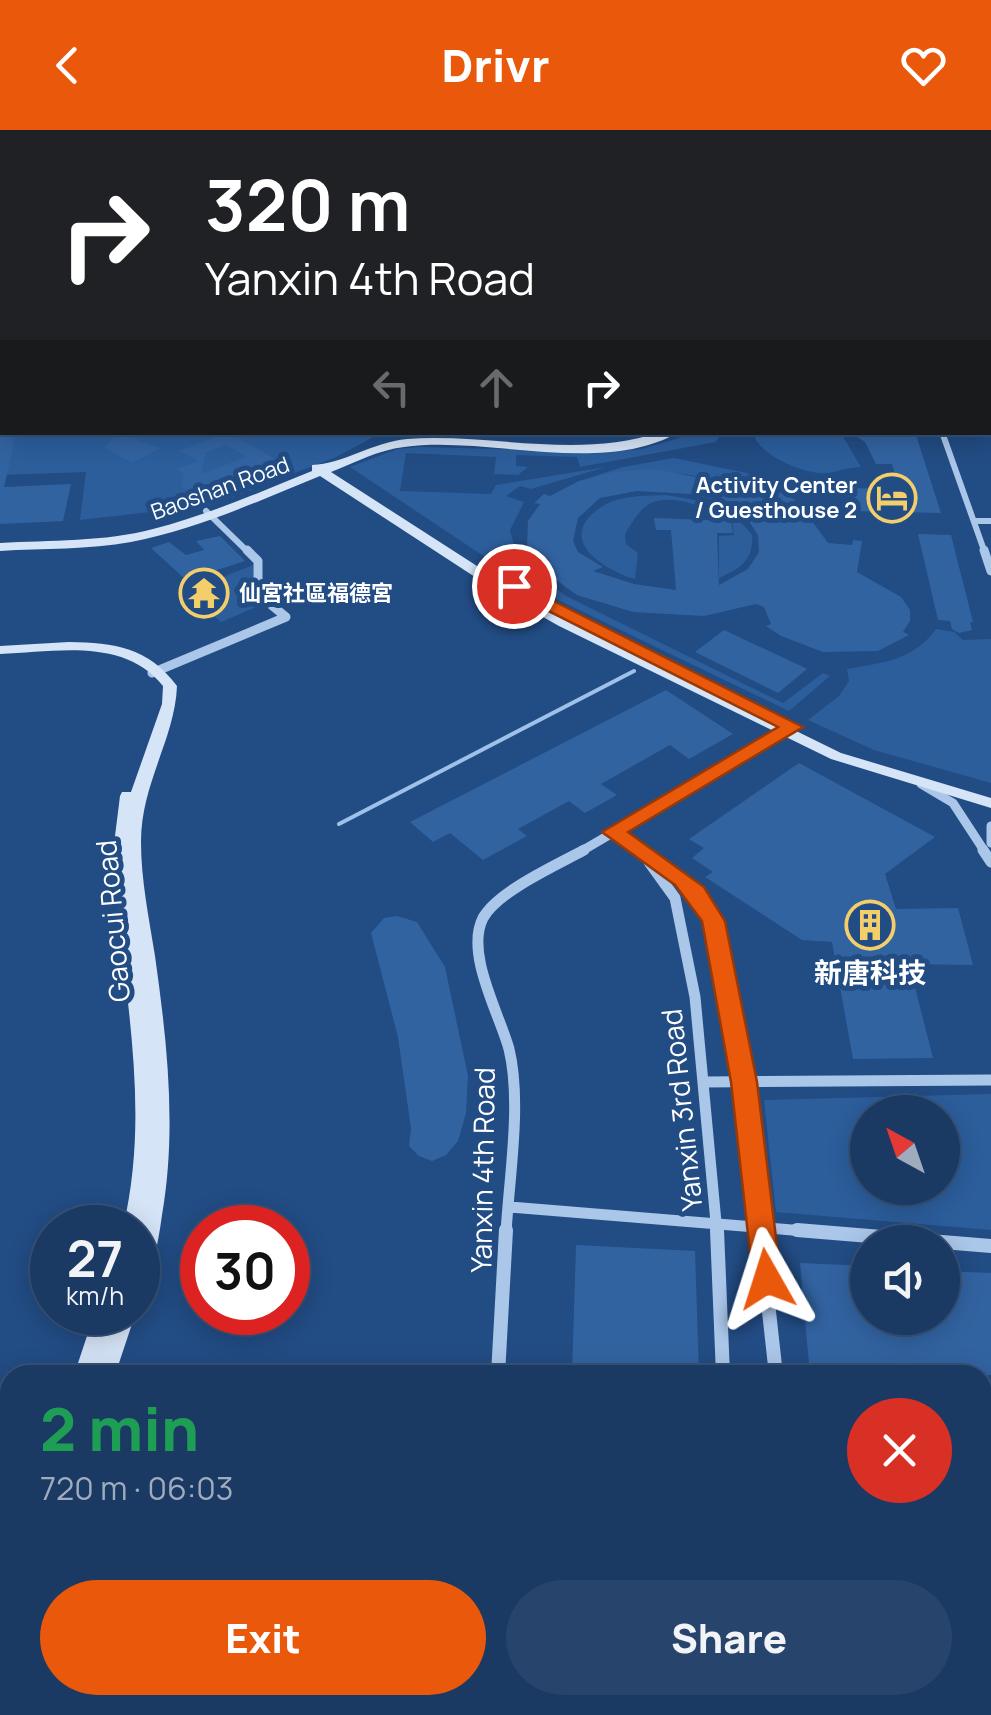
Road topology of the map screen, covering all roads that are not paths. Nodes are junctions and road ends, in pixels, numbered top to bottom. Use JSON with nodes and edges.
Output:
{"nodes":[{"id":1,"x":634,"y":435,"type":"edge"},
{"id":2,"x":662,"y":435,"type":"edge"},
{"id":3,"x":943,"y":435,"type":"edge"},
{"id":4,"x":324,"y":468,"type":"junction"},
{"id":5,"x":209,"y":513,"type":"junction"},
{"id":6,"x":974,"y":521,"type":"junction"},
{"id":7,"x":991,"y":521,"type":"edge"},
{"id":8,"x":0,"y":544,"type":"edge"},
{"id":9,"x":991,"y":571,"type":"edge"},
{"id":10,"x":0,"y":654,"type":"edge"},
{"id":11,"x":155,"y":672,"type":"junction"},
{"id":12,"x":789,"y":729,"type":"junction"},
{"id":13,"x":920,"y":783,"type":"junction"},
{"id":14,"x":991,"y":794,"type":"edge"},
{"id":15,"x":991,"y":803,"type":"edge"},
{"id":16,"x":991,"y":826,"type":"edge"},
{"id":17,"x":613,"y":832,"type":"junction"},
{"id":18,"x":991,"y":843,"type":"edge"},
{"id":19,"x":642,"y":854,"type":"junction"},
{"id":20,"x":991,"y":862,"type":"edge"},
{"id":21,"x":991,"y":1080,"type":"edge"},
{"id":22,"x":706,"y":1082,"type":"junction"},
{"id":23,"x":744,"y":1082,"type":"junction"},
{"id":24,"x":137,"y":1205,"type":"edge"},
{"id":25,"x":156,"y":1205,"type":"edge"},
{"id":26,"x":510,"y":1207,"type":"junction"},
{"id":27,"x":717,"y":1221,"type":"junction"},
{"id":28,"x":761,"y":1225,"type":"junction"},
{"id":29,"x":991,"y":1246,"type":"edge"},
{"id":30,"x":99,"y":1335,"type":"edge"},
{"id":31,"x":117,"y":1335,"type":"edge"},
{"id":32,"x":89,"y":1365,"type":"edge"},
{"id":33,"x":107,"y":1365,"type":"edge"},
{"id":34,"x":499,"y":1365,"type":"edge"},
{"id":35,"x":722,"y":1365,"type":"edge"},
{"id":36,"x":775,"y":1365,"type":"edge"}],
"edges":[{"from":1,"to":4,"type":"street"},
{"from":2,"to":4,"type":"street"},
{"from":3,"to":6,"type":"street"},
{"from":4,"to":5,"type":"street","name":"Baoshan Road"},
{"from":4,"to":12,"type":"street"},
{"from":5,"to":8,"type":"street","name":"Baoshan Road"},
{"from":5,"to":11,"type":"street"},
{"from":6,"to":7,"type":"street"},
{"from":6,"to":9,"type":"street"},
{"from":10,"to":11,"type":"street"},
{"from":11,"to":24,"type":"street","name":"Gaocui Road"},
{"from":11,"to":25,"type":"street","name":"Gaocui Road"},
{"from":12,"to":13,"type":"street"},
{"from":12,"to":14,"type":"street"},
{"from":12,"to":17,"type":"street","name":"Yanxin 4th Road"},
{"from":13,"to":15,"type":"street"},
{"from":13,"to":20,"type":"street"},
{"from":16,"to":18,"type":"street"},
{"from":17,"to":19,"type":"street","name":"Yanxin 3rd Road"},
{"from":17,"to":26,"type":"street","name":"Yanxin 4th Road"},
{"from":19,"to":22,"type":"street","name":"Yanxin 3rd Road"},
{"from":19,"to":23,"type":"street","name":"Yanxin 3rd Road"},
{"from":21,"to":23,"type":"street"},
{"from":22,"to":23,"type":"street"},
{"from":22,"to":27,"type":"street","name":"Yanxin 3rd Road"},
{"from":23,"to":28,"type":"street","name":"Yanxin 3rd Road"},
{"from":26,"to":27,"type":"street"},
{"from":26,"to":34,"type":"street","name":"Yanxin 4th Road"},
{"from":27,"to":28,"type":"street"},
{"from":27,"to":35,"type":"street","name":"Yanxin 3rd Road"},
{"from":28,"to":29,"type":"street"},
{"from":28,"to":36,"type":"street","name":"Yanxin 3rd Road"},
{"from":30,"to":32,"type":"street"},
{"from":31,"to":33,"type":"street"}]}
